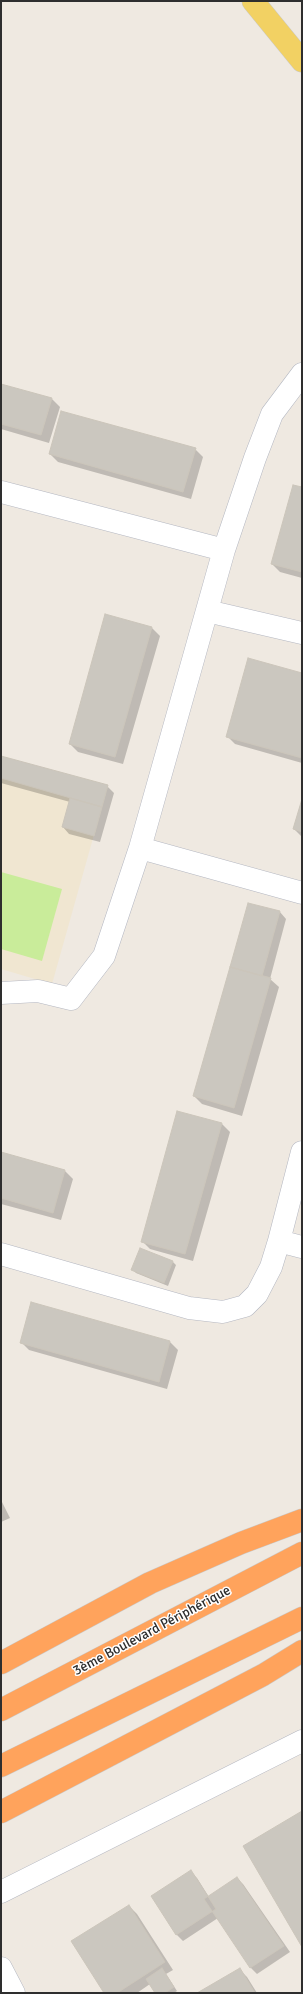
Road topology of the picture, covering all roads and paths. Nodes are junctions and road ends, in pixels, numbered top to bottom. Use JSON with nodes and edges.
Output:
{"nodes":[{"id":1,"x":253,"y":1,"type":"edge"},
{"id":2,"x":302,"y":61,"type":"edge"},
{"id":3,"x":302,"y":374,"type":"edge"},
{"id":4,"x":1,"y":492,"type":"edge"},
{"id":5,"x":224,"y":550,"type":"junction"},
{"id":6,"x":207,"y":611,"type":"junction"},
{"id":7,"x":302,"y":633,"type":"edge"},
{"id":8,"x":140,"y":848,"type":"junction"},
{"id":9,"x":302,"y":893,"type":"edge"},
{"id":10,"x":1,"y":993,"type":"edge"},
{"id":11,"x":302,"y":1152,"type":"edge"},
{"id":12,"x":279,"y":1241,"type":"junction"},
{"id":13,"x":302,"y":1247,"type":"edge"},
{"id":14,"x":1,"y":1254,"type":"edge"},
{"id":15,"x":302,"y":1520,"type":"edge"},
{"id":16,"x":302,"y":1553,"type":"edge"},
{"id":17,"x":302,"y":1618,"type":"edge"},
{"id":18,"x":302,"y":1651,"type":"edge"},
{"id":19,"x":1,"y":1663,"type":"edge"},
{"id":20,"x":1,"y":1710,"type":"edge"},
{"id":21,"x":302,"y":1741,"type":"edge"},
{"id":22,"x":1,"y":1766,"type":"edge"},
{"id":23,"x":1,"y":1812,"type":"edge"},
{"id":24,"x":1,"y":1892,"type":"edge"},
{"id":25,"x":1,"y":1968,"type":"edge"},
{"id":26,"x":14,"y":1993,"type":"edge"}],
"edges":[{"from":1,"to":2,"type":"main road"},
{"from":3,"to":5,"type":"street"},
{"from":4,"to":5,"type":"street"},
{"from":5,"to":6,"type":"street"},
{"from":6,"to":7,"type":"street"},
{"from":6,"to":8,"type":"street"},
{"from":8,"to":9,"type":"street"},
{"from":8,"to":10,"type":"street"},
{"from":11,"to":12,"type":"street"},
{"from":12,"to":13,"type":"street"},
{"from":12,"to":14,"type":"street"},
{"from":15,"to":19,"type":"highway"},
{"from":16,"to":20,"type":"highway","name":"3ème Boulevard Périphérique"},
{"from":17,"to":22,"type":"highway"},
{"from":18,"to":23,"type":"highway"},
{"from":21,"to":24,"type":"street"},
{"from":25,"to":26,"type":"street"}]}
